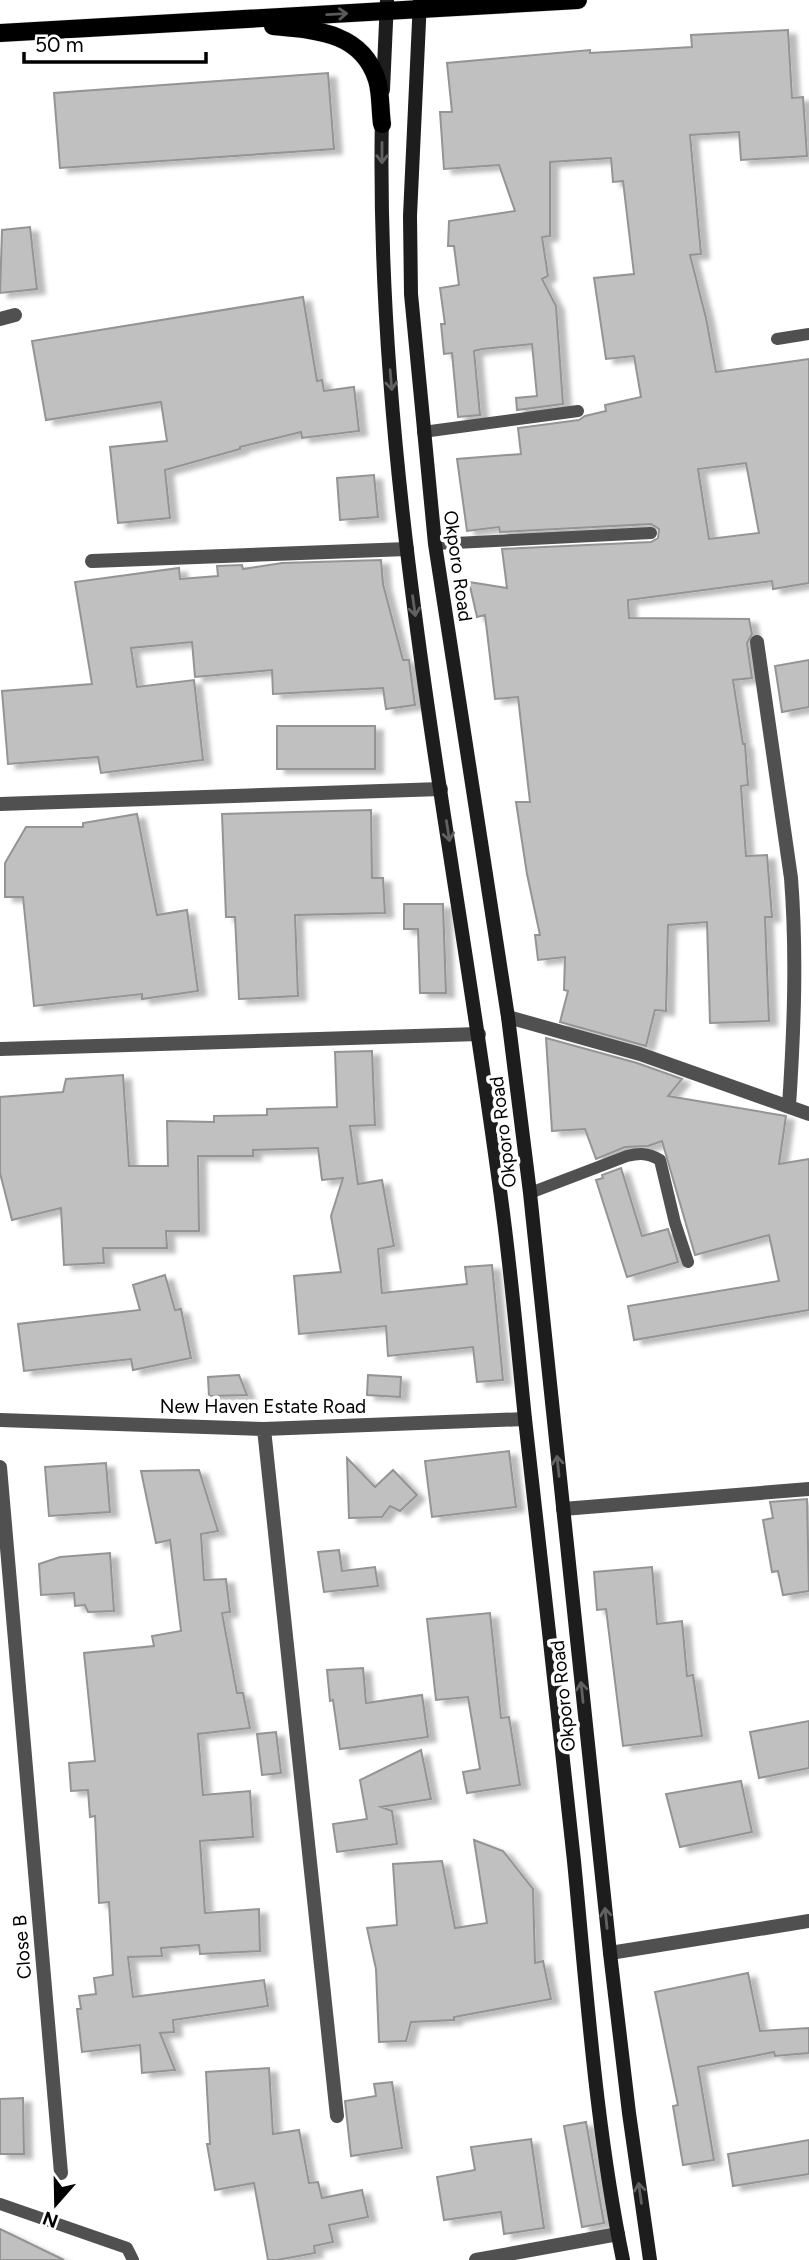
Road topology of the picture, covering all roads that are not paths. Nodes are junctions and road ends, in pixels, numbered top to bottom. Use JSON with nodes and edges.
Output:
{"nodes":[{"id":1,"x":578,"y":0,"type":"edge"},
{"id":2,"x":420,"y":5,"type":"edge"},
{"id":3,"x":386,"y":6,"type":"edge"},
{"id":4,"x":221,"y":20,"type":"junction"},
{"id":5,"x":0,"y":33,"type":"edge"},
{"id":6,"x":382,"y":124,"type":"junction"},
{"id":7,"x":809,"y":334,"type":"edge"},
{"id":8,"x":777,"y":339,"type":"dead end"},
{"id":9,"x":578,"y":411,"type":"dead end"},
{"id":10,"x":424,"y":432,"type":"junction"},
{"id":11,"x":651,"y":534,"type":"dead end"},
{"id":12,"x":435,"y":544,"type":"junction"},
{"id":13,"x":407,"y":549,"type":"junction"},
{"id":14,"x":92,"y":561,"type":"dead end"},
{"id":15,"x":757,"y":642,"type":"dead end"},
{"id":16,"x":441,"y":789,"type":"junction"},
{"id":17,"x":0,"y":804,"type":"edge"},
{"id":18,"x":508,"y":1017,"type":"junction"},
{"id":19,"x":479,"y":1034,"type":"junction"},
{"id":20,"x":0,"y":1049,"type":"edge"},
{"id":21,"x":789,"y":1106,"type":"junction"},
{"id":22,"x":809,"y":1114,"type":"edge"},
{"id":23,"x":530,"y":1193,"type":"junction"},
{"id":24,"x":688,"y":1262,"type":"dead end"},
{"id":25,"x":525,"y":1419,"type":"junction"},
{"id":26,"x":0,"y":1420,"type":"edge"},
{"id":27,"x":264,"y":1429,"type":"junction"},
{"id":28,"x":0,"y":1467,"type":"edge"},
{"id":29,"x":809,"y":1489,"type":"edge"},
{"id":30,"x":563,"y":1510,"type":"junction"},
{"id":31,"x":809,"y":1921,"type":"edge"},
{"id":32,"x":610,"y":1953,"type":"junction"},
{"id":33,"x":337,"y":2116,"type":"dead end"},
{"id":34,"x":61,"y":2173,"type":"dead end"},
{"id":35,"x":0,"y":2204,"type":"edge"},
{"id":36,"x":618,"y":2234,"type":"junction"},
{"id":37,"x":133,"y":2260,"type":"edge"},
{"id":38,"x":476,"y":2260,"type":"edge"},
{"id":39,"x":623,"y":2260,"type":"edge"},
{"id":40,"x":650,"y":2260,"type":"edge"}],
"edges":[{"from":1,"to":2,"type":"main road"},
{"from":2,"to":3,"type":"main road"},
{"from":2,"to":10,"type":"main road","name":"Okporo Road"},
{"from":4,"to":3,"type":"main road","one_way":true},
{"from":3,"to":6,"type":"main road","name":"Okporo Road"},
{"from":4,"to":5,"type":"main road"},
{"from":4,"to":6,"type":"main road"},
{"from":6,"to":13,"type":"main road","name":"Okporo Road","one_way":true},
{"from":7,"to":8,"type":"lane"},
{"from":9,"to":10,"type":"lane"},
{"from":10,"to":12,"type":"main road","name":"Okporo Road"},
{"from":11,"to":12,"type":"lane"},
{"from":12,"to":18,"type":"main road","name":"Okporo Road"},
{"from":13,"to":14,"type":"street"},
{"from":13,"to":16,"type":"main road","name":"Okporo Road","one_way":true},
{"from":15,"to":21,"type":"street"},
{"from":16,"to":17,"type":"street"},
{"from":16,"to":19,"type":"main road","name":"Okporo Road","one_way":true},
{"from":18,"to":21,"type":"street"},
{"from":18,"to":23,"type":"main road","name":"Okporo Road"},
{"from":19,"to":20,"type":"street"},
{"from":19,"to":25,"type":"main road","name":"Okporo Road"},
{"from":21,"to":22,"type":"street"},
{"from":23,"to":24,"type":"lane"},
{"from":30,"to":23,"type":"main road","name":"Okporo Road","one_way":true},
{"from":25,"to":27,"type":"street","name":"New Haven Estate Road"},
{"from":25,"to":36,"type":"main road","name":"Okporo Road"},
{"from":26,"to":27,"type":"street","name":"New Haven Estate Road"},
{"from":27,"to":33,"type":"street"},
{"from":28,"to":34,"type":"street","name":"Close B"},
{"from":29,"to":30,"type":"street"},
{"from":32,"to":30,"type":"main road","name":"Okporo Road","one_way":true},
{"from":31,"to":32,"type":"street"},
{"from":40,"to":32,"type":"main road","name":"Okporo Road","one_way":true},
{"from":35,"to":37,"type":"lane"},
{"from":36,"to":38,"type":"street"},
{"from":36,"to":39,"type":"main road","name":"Okporo Road"}]}
